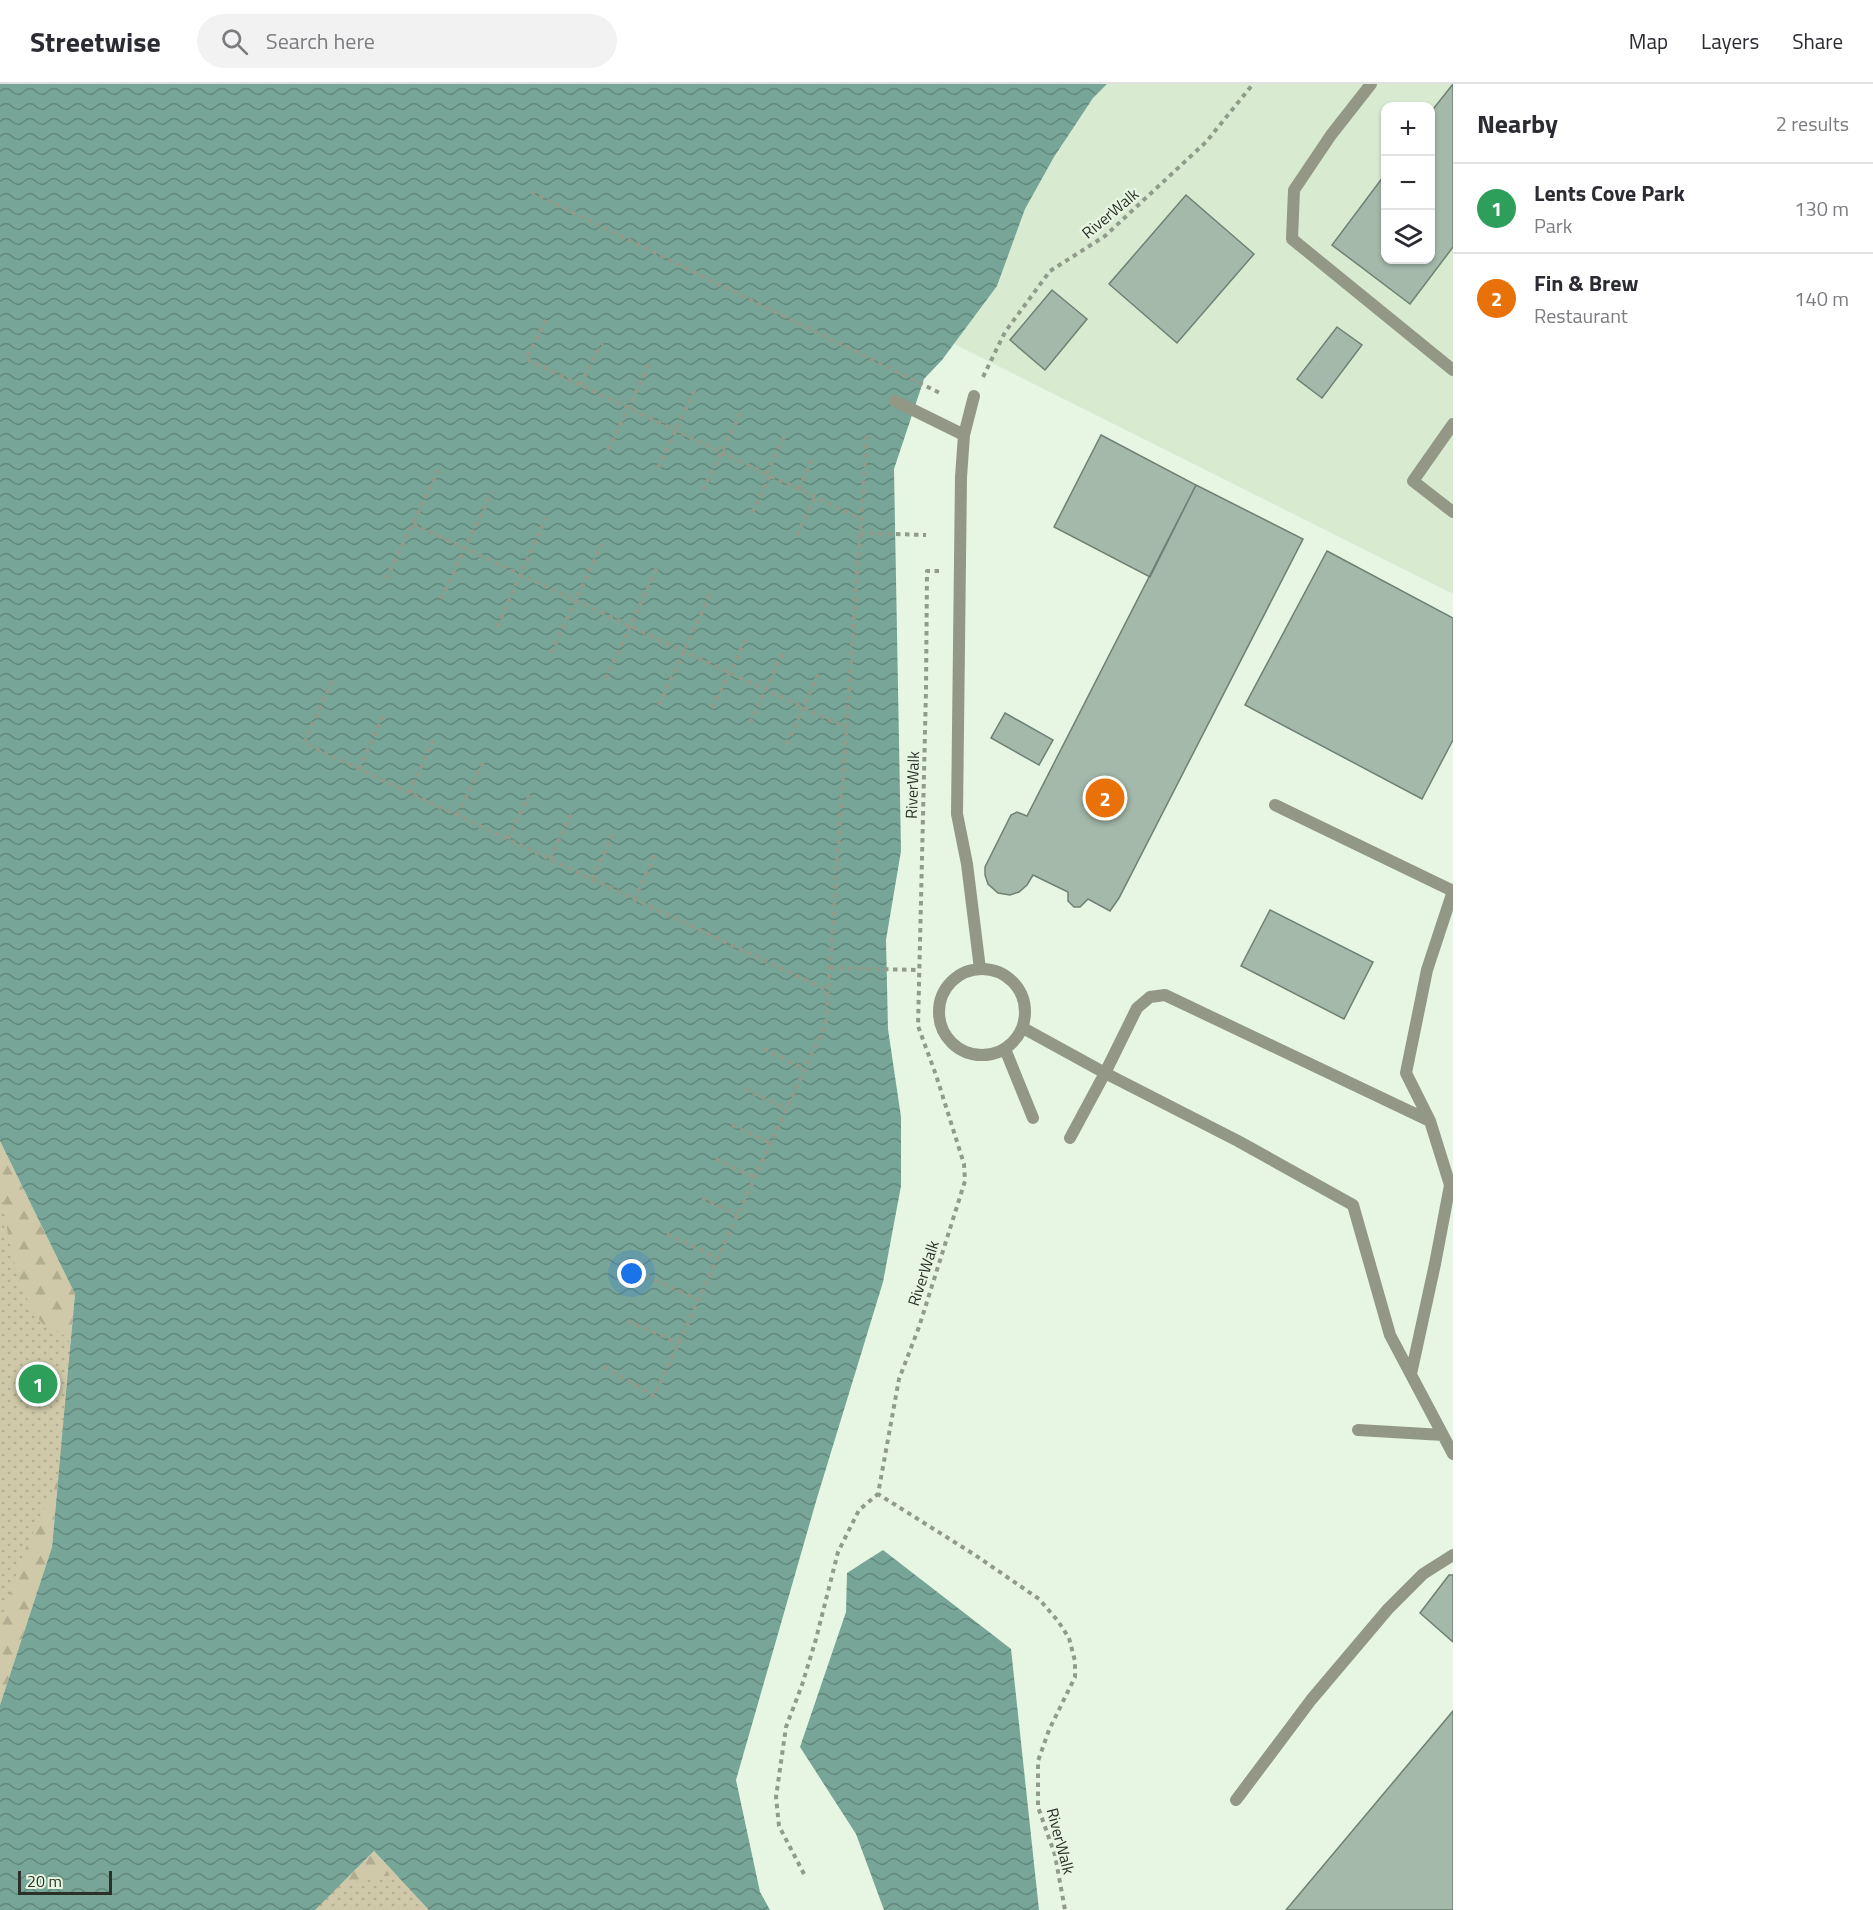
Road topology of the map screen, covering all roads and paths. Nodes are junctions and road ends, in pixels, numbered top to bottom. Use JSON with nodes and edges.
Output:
{"nodes":[{"id":1,"x":1254,"y":84,"type":"edge"},
{"id":2,"x":1371,"y":84,"type":"edge"},
{"id":3,"x":531,"y":192,"type":"dead end"},
{"id":4,"x":546,"y":320,"type":"dead end"},
{"id":5,"x":602,"y":344,"type":"dead end"},
{"id":6,"x":649,"y":365,"type":"dead end"},
{"id":7,"x":1453,"y":370,"type":"edge"},
{"id":8,"x":580,"y":385,"type":"junction"},
{"id":9,"x":696,"y":387,"type":"dead end"},
{"id":10,"x":942,"y":394,"type":"dead end"},
{"id":11,"x":974,"y":396,"type":"joint"},
{"id":12,"x":894,"y":401,"type":"dead end"},
{"id":13,"x":628,"y":408,"type":"junction"},
{"id":14,"x":742,"y":410,"type":"dead end"},
{"id":15,"x":1453,"y":424,"type":"edge"},
{"id":16,"x":675,"y":431,"type":"junction"},
{"id":17,"x":786,"y":432,"type":"dead end"},
{"id":18,"x":867,"y":432,"type":"dead end"},
{"id":19,"x":964,"y":435,"type":"junction"},
{"id":20,"x":608,"y":450,"type":"dead end"},
{"id":21,"x":722,"y":453,"type":"junction"},
{"id":22,"x":813,"y":457,"type":"dead end"},
{"id":23,"x":658,"y":468,"type":"dead end"},
{"id":24,"x":439,"y":469,"type":"dead end"},
{"id":25,"x":769,"y":475,"type":"junction"},
{"id":26,"x":799,"y":489,"type":"junction"},
{"id":27,"x":703,"y":490,"type":"dead end"},
{"id":28,"x":492,"y":492,"type":"dead end"},
{"id":29,"x":815,"y":497,"type":"junction"},
{"id":30,"x":1453,"y":512,"type":"edge"},
{"id":31,"x":752,"y":513,"type":"dead end"},
{"id":32,"x":546,"y":518,"type":"dead end"},
{"id":33,"x":861,"y":519,"type":"junction"},
{"id":34,"x":413,"y":524,"type":"junction"},
{"id":35,"x":860,"y":533,"type":"junction"},
{"id":36,"x":926,"y":535,"type":"dead end"},
{"id":37,"x":797,"y":536,"type":"dead end"},
{"id":38,"x":602,"y":544,"type":"dead end"},
{"id":39,"x":465,"y":548,"type":"junction"},
{"id":40,"x":657,"y":568,"type":"dead end"},
{"id":41,"x":960,"y":572,"type":"junction"},
{"id":42,"x":520,"y":574,"type":"junction"},
{"id":43,"x":387,"y":579,"type":"dead end"},
{"id":44,"x":711,"y":593,"type":"dead end"},
{"id":45,"x":441,"y":599,"type":"dead end"},
{"id":46,"x":575,"y":600,"type":"junction"},
{"id":47,"x":630,"y":626,"type":"junction"},
{"id":48,"x":497,"y":627,"type":"dead end"},
{"id":49,"x":748,"y":635,"type":"dead end"},
{"id":50,"x":684,"y":651,"type":"junction"},
{"id":51,"x":551,"y":653,"type":"dead end"},
{"id":52,"x":783,"y":653,"type":"dead end"},
{"id":53,"x":820,"y":670,"type":"dead end"},
{"id":54,"x":730,"y":673,"type":"junction"},
{"id":55,"x":606,"y":679,"type":"dead end"},
{"id":56,"x":332,"y":681,"type":"dead end"},
{"id":57,"x":766,"y":690,"type":"junction"},
{"id":58,"x":659,"y":705,"type":"dead end"},
{"id":59,"x":712,"y":708,"type":"dead end"},
{"id":60,"x":803,"y":708,"type":"junction"},
{"id":61,"x":385,"y":712,"type":"dead end"},
{"id":62,"x":750,"y":723,"type":"dead end"},
{"id":63,"x":847,"y":728,"type":"junction"},
{"id":64,"x":435,"y":737,"type":"dead end"},
{"id":65,"x":787,"y":744,"type":"dead end"},
{"id":66,"x":484,"y":760,"type":"dead end"},
{"id":67,"x":359,"y":769,"type":"junction"},
{"id":68,"x":409,"y":793,"type":"junction"},
{"id":69,"x":529,"y":795,"type":"dead end"},
{"id":70,"x":1275,"y":805,"type":"dead end"},
{"id":71,"x":572,"y":813,"type":"dead end"},
{"id":72,"x":457,"y":815,"type":"junction"},
{"id":73,"x":613,"y":834,"type":"dead end"},
{"id":74,"x":507,"y":839,"type":"junction"},
{"id":75,"x":656,"y":853,"type":"dead end"},
{"id":76,"x":550,"y":860,"type":"junction"},
{"id":77,"x":592,"y":879,"type":"junction"},
{"id":78,"x":1453,"y":891,"type":"edge"},
{"id":79,"x":634,"y":900,"type":"junction"},
{"id":80,"x":830,"y":968,"type":"junction"},
{"id":81,"x":980,"y":969,"type":"junction"},
{"id":82,"x":919,"y":970,"type":"junction"},
{"id":83,"x":829,"y":992,"type":"junction"},
{"id":84,"x":1023,"y":1028,"type":"junction"},
{"id":85,"x":764,"y":1049,"type":"dead end"},
{"id":86,"x":1005,"y":1049,"type":"junction"},
{"id":87,"x":805,"y":1069,"type":"junction"},
{"id":88,"x":1105,"y":1073,"type":"junction"},
{"id":89,"x":745,"y":1089,"type":"dead end"},
{"id":90,"x":787,"y":1109,"type":"junction"},
{"id":91,"x":1033,"y":1118,"type":"dead end"},
{"id":92,"x":1430,"y":1121,"type":"junction"},
{"id":93,"x":732,"y":1125,"type":"dead end"},
{"id":94,"x":1070,"y":1138,"type":"dead end"},
{"id":95,"x":771,"y":1143,"type":"junction"},
{"id":96,"x":716,"y":1159,"type":"dead end"},
{"id":97,"x":755,"y":1178,"type":"junction"},
{"id":98,"x":702,"y":1198,"type":"dead end"},
{"id":99,"x":738,"y":1215,"type":"junction"},
{"id":100,"x":667,"y":1234,"type":"dead end"},
{"id":101,"x":718,"y":1258,"type":"junction"},
{"id":102,"x":646,"y":1276,"type":"dead end"},
{"id":103,"x":699,"y":1300,"type":"junction"},
{"id":104,"x":627,"y":1321,"type":"dead end"},
{"id":105,"x":679,"y":1343,"type":"junction"},
{"id":106,"x":604,"y":1367,"type":"dead end"},
{"id":107,"x":1410,"y":1374,"type":"junction"},
{"id":108,"x":1358,"y":1430,"type":"dead end"},
{"id":109,"x":1443,"y":1435,"type":"junction"},
{"id":110,"x":1453,"y":1454,"type":"edge"},
{"id":111,"x":878,"y":1494,"type":"junction"},
{"id":112,"x":1453,"y":1555,"type":"edge"},
{"id":113,"x":1236,"y":1800,"type":"dead end"},
{"id":114,"x":804,"y":1874,"type":"dead end"},
{"id":115,"x":1065,"y":1910,"type":"edge"}],
"edges":[{"from":1,"to":11,"type":"path","name":"RiverWalk"},
{"from":2,"to":7,"type":"lane"},
{"from":3,"to":10,"type":"path"},
{"from":4,"to":8,"type":"path"},
{"from":5,"to":8,"type":"path"},
{"from":6,"to":13,"type":"path"},
{"from":8,"to":13,"type":"path"},
{"from":9,"to":16,"type":"path"},
{"from":11,"to":19,"type":"lane"},
{"from":12,"to":19,"type":"lane"},
{"from":13,"to":16,"type":"path"},
{"from":13,"to":20,"type":"path"},
{"from":14,"to":21,"type":"path"},
{"from":15,"to":30,"type":"lane"},
{"from":16,"to":21,"type":"path"},
{"from":16,"to":23,"type":"path"},
{"from":17,"to":25,"type":"path"},
{"from":18,"to":33,"type":"path"},
{"from":19,"to":41,"type":"lane"},
{"from":21,"to":25,"type":"path"},
{"from":21,"to":27,"type":"path"},
{"from":22,"to":26,"type":"path"},
{"from":24,"to":34,"type":"path"},
{"from":25,"to":26,"type":"path"},
{"from":25,"to":31,"type":"path"},
{"from":26,"to":29,"type":"path"},
{"from":28,"to":39,"type":"path"},
{"from":29,"to":33,"type":"path"},
{"from":29,"to":37,"type":"path"},
{"from":32,"to":42,"type":"path"},
{"from":33,"to":35,"type":"path"},
{"from":34,"to":39,"type":"path"},
{"from":34,"to":43,"type":"path"},
{"from":35,"to":36,"type":"path"},
{"from":35,"to":63,"type":"path"},
{"from":38,"to":46,"type":"path"},
{"from":39,"to":42,"type":"path"},
{"from":39,"to":45,"type":"path"},
{"from":40,"to":47,"type":"path"},
{"from":41,"to":81,"type":"lane"},
{"from":41,"to":82,"type":"path","name":"RiverWalk"},
{"from":42,"to":46,"type":"path"},
{"from":42,"to":48,"type":"path"},
{"from":44,"to":50,"type":"path"},
{"from":46,"to":47,"type":"path"},
{"from":46,"to":51,"type":"path"},
{"from":47,"to":50,"type":"path"},
{"from":47,"to":55,"type":"path"},
{"from":49,"to":54,"type":"path"},
{"from":50,"to":54,"type":"path"},
{"from":50,"to":58,"type":"path"},
{"from":52,"to":57,"type":"path"},
{"from":53,"to":60,"type":"path"},
{"from":54,"to":57,"type":"path"},
{"from":54,"to":59,"type":"path"},
{"from":56,"to":67,"type":"path"},
{"from":57,"to":60,"type":"path"},
{"from":57,"to":62,"type":"path"},
{"from":60,"to":63,"type":"path"},
{"from":60,"to":65,"type":"path"},
{"from":61,"to":67,"type":"path"},
{"from":63,"to":80,"type":"path"},
{"from":64,"to":68,"type":"path"},
{"from":66,"to":72,"type":"path"},
{"from":67,"to":68,"type":"path"},
{"from":68,"to":72,"type":"path"},
{"from":69,"to":74,"type":"path"},
{"from":70,"to":78,"type":"lane"},
{"from":71,"to":76,"type":"path"},
{"from":72,"to":74,"type":"path"},
{"from":73,"to":77,"type":"path"},
{"from":74,"to":76,"type":"path"},
{"from":75,"to":79,"type":"path"},
{"from":76,"to":77,"type":"path"},
{"from":77,"to":79,"type":"path"},
{"from":78,"to":92,"type":"lane"},
{"from":79,"to":83,"type":"path"},
{"from":80,"to":82,"type":"path"},
{"from":80,"to":83,"type":"path"},
{"from":81,"to":84,"type":"lane"},
{"from":81,"to":86,"type":"lane"},
{"from":82,"to":111,"type":"path","name":"RiverWalk"},
{"from":83,"to":87,"type":"path"},
{"from":84,"to":86,"type":"lane"},
{"from":84,"to":88,"type":"lane"},
{"from":85,"to":87,"type":"path"},
{"from":86,"to":91,"type":"lane"},
{"from":87,"to":90,"type":"path"},
{"from":88,"to":92,"type":"lane"},
{"from":88,"to":94,"type":"lane"},
{"from":88,"to":107,"type":"lane"},
{"from":89,"to":90,"type":"path"},
{"from":90,"to":95,"type":"path"},
{"from":92,"to":107,"type":"lane"},
{"from":93,"to":95,"type":"path"},
{"from":95,"to":97,"type":"path"},
{"from":96,"to":97,"type":"path"},
{"from":97,"to":99,"type":"path"},
{"from":98,"to":99,"type":"path"},
{"from":99,"to":101,"type":"path"},
{"from":100,"to":101,"type":"path"},
{"from":101,"to":103,"type":"path"},
{"from":102,"to":103,"type":"path"},
{"from":103,"to":105,"type":"path"},
{"from":104,"to":105,"type":"path"},
{"from":105,"to":106,"type":"path"},
{"from":107,"to":109,"type":"lane"},
{"from":108,"to":109,"type":"lane"},
{"from":109,"to":110,"type":"lane"},
{"from":111,"to":114,"type":"path"},
{"from":111,"to":115,"type":"path","name":"RiverWalk"},
{"from":112,"to":113,"type":"lane"}]}
